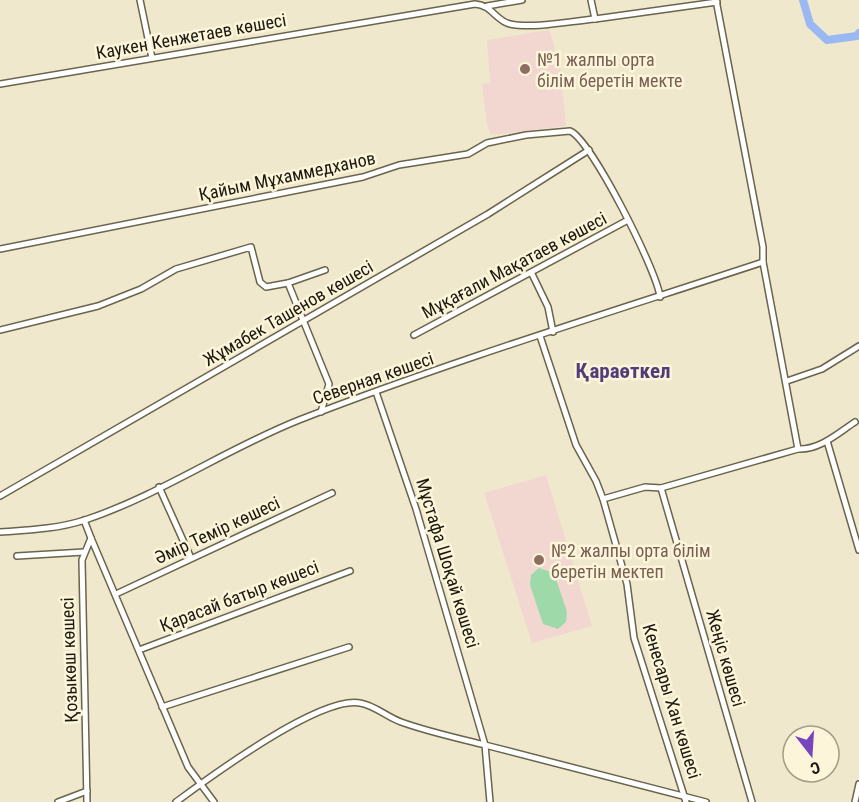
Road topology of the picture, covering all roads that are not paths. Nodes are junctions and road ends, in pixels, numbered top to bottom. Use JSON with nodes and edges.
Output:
{"nodes":[{"id":1,"x":140,"y":0,"type":"edge"},
{"id":2,"x":522,"y":0,"type":"edge"},
{"id":3,"x":591,"y":0,"type":"edge"},
{"id":4,"x":717,"y":1,"type":"edge"},
{"id":5,"x":458,"y":3,"type":"edge"},
{"id":6,"x":487,"y":6,"type":"junction"},
{"id":7,"x":595,"y":19,"type":"junction"},
{"id":8,"x":152,"y":58,"type":"junction"},
{"id":9,"x":0,"y":84,"type":"edge"},
{"id":10,"x":589,"y":150,"type":"junction"},
{"id":11,"x":628,"y":220,"type":"junction"},
{"id":12,"x":0,"y":249,"type":"edge"},
{"id":13,"x":763,"y":262,"type":"junction"},
{"id":14,"x":325,"y":270,"type":"dead end"},
{"id":15,"x":532,"y":274,"type":"junction"},
{"id":16,"x":288,"y":283,"type":"junction"},
{"id":17,"x":660,"y":297,"type":"junction"},
{"id":18,"x":302,"y":321,"type":"junction"},
{"id":19,"x":0,"y":330,"type":"edge"},
{"id":20,"x":553,"y":332,"type":"junction"},
{"id":21,"x":414,"y":335,"type":"dead end"},
{"id":22,"x":540,"y":336,"type":"junction"},
{"id":23,"x":859,"y":346,"type":"edge"},
{"id":24,"x":787,"y":381,"type":"junction"},
{"id":25,"x":376,"y":392,"type":"junction"},
{"id":26,"x":321,"y":412,"type":"junction"},
{"id":27,"x":855,"y":422,"type":"dead end"},
{"id":28,"x":827,"y":441,"type":"junction"},
{"id":29,"x":798,"y":448,"type":"junction"},
{"id":30,"x":159,"y":488,"type":"junction"},
{"id":31,"x":661,"y":488,"type":"junction"},
{"id":32,"x":332,"y":493,"type":"dead end"},
{"id":33,"x":0,"y":496,"type":"edge"},
{"id":34,"x":603,"y":499,"type":"junction"},
{"id":35,"x":84,"y":520,"type":"junction"},
{"id":36,"x":0,"y":532,"type":"edge"},
{"id":37,"x":91,"y":538,"type":"junction"},
{"id":38,"x":859,"y":550,"type":"edge"},
{"id":39,"x":84,"y":552,"type":"junction"},
{"id":40,"x":17,"y":555,"type":"dead end"},
{"id":41,"x":191,"y":558,"type":"junction"},
{"id":42,"x":350,"y":571,"type":"dead end"},
{"id":43,"x":116,"y":594,"type":"junction"},
{"id":44,"x":349,"y":647,"type":"dead end"},
{"id":45,"x":139,"y":650,"type":"junction"},
{"id":46,"x":162,"y":707,"type":"junction"},
{"id":47,"x":485,"y":745,"type":"junction"},
{"id":48,"x":201,"y":784,"type":"junction"},
{"id":49,"x":859,"y":784,"type":"edge"},
{"id":50,"x":87,"y":791,"type":"junction"},
{"id":51,"x":685,"y":799,"type":"edge"},
{"id":52,"x":58,"y":802,"type":"edge"},
{"id":53,"x":87,"y":802,"type":"edge"},
{"id":54,"x":176,"y":802,"type":"edge"},
{"id":55,"x":214,"y":802,"type":"edge"},
{"id":56,"x":490,"y":802,"type":"edge"},
{"id":57,"x":706,"y":802,"type":"edge"},
{"id":58,"x":752,"y":802,"type":"edge"},
{"id":59,"x":855,"y":802,"type":"edge"}],
"edges":[{"from":1,"to":8,"type":"street"},
{"from":2,"to":6,"type":"street","name":"Каукен Кенжетаев көшесі"},
{"from":3,"to":7,"type":"street"},
{"from":4,"to":7,"type":"street"},
{"from":4,"to":13,"type":"street"},
{"from":5,"to":6,"type":"street","name":"Каукен Кенжетаев көшесі"},
{"from":5,"to":8,"type":"street","name":"Каукен Кенжетаев көшесі"},
{"from":6,"to":7,"type":"street"},
{"from":8,"to":9,"type":"street","name":"Каукен Кенжетаев көшесі"},
{"from":10,"to":11,"type":"street"},
{"from":10,"to":12,"type":"street","name":"Қайым Мұхаммедханов"},
{"from":10,"to":18,"type":"street","name":"Жұмабек Ташенов көшесі"},
{"from":11,"to":15,"type":"street","name":"Мұқағали Мақатаев көшесі"},
{"from":11,"to":17,"type":"street"},
{"from":13,"to":17,"type":"street","name":"Северная көшесі"},
{"from":13,"to":24,"type":"street"},
{"from":14,"to":16,"type":"street"},
{"from":15,"to":20,"type":"street"},
{"from":15,"to":21,"type":"street","name":"Мұқағали Мақатаев көшесі"},
{"from":16,"to":18,"type":"street"},
{"from":16,"to":19,"type":"street"},
{"from":17,"to":20,"type":"street","name":"Северная көшесі"},
{"from":18,"to":26,"type":"street"},
{"from":18,"to":33,"type":"street","name":"Жұмабек Ташенов көшесі"},
{"from":20,"to":22,"type":"street","name":"Северная көшесі"},
{"from":22,"to":25,"type":"street","name":"Северная көшесі"},
{"from":22,"to":34,"type":"street","name":"Кенесары Хан көшесі"},
{"from":23,"to":24,"type":"street"},
{"from":24,"to":29,"type":"street"},
{"from":25,"to":26,"type":"street","name":"Северная көшесі"},
{"from":25,"to":47,"type":"street","name":"Мұстафа Шоқай көшесі"},
{"from":26,"to":30,"type":"street","name":"Северная көшесі"},
{"from":27,"to":28,"type":"street"},
{"from":28,"to":29,"type":"street"},
{"from":28,"to":38,"type":"street"},
{"from":29,"to":31,"type":"street"},
{"from":30,"to":35,"type":"street","name":"Северная көшесі"},
{"from":30,"to":41,"type":"street"},
{"from":31,"to":34,"type":"street"},
{"from":31,"to":58,"type":"street","name":"Жеңіс көшесі"},
{"from":32,"to":41,"type":"street","name":"Әмір Темір көшесі"},
{"from":34,"to":51,"type":"street","name":"Кенесары Хан көшесі"},
{"from":35,"to":36,"type":"street","name":"Северная көшесі"},
{"from":35,"to":37,"type":"street"},
{"from":37,"to":39,"type":"street","name":"Қозыкөш көшесі"},
{"from":37,"to":43,"type":"street"},
{"from":39,"to":40,"type":"street"},
{"from":39,"to":50,"type":"street","name":"Қозыкөш көшесі"},
{"from":41,"to":43,"type":"street","name":"Әмір Темір көшесі"},
{"from":42,"to":45,"type":"street","name":"Қарасай батыр көшесі"},
{"from":43,"to":45,"type":"street"},
{"from":44,"to":46,"type":"street"},
{"from":45,"to":46,"type":"street"},
{"from":46,"to":48,"type":"street"},
{"from":47,"to":48,"type":"street"},
{"from":47,"to":51,"type":"street"},
{"from":47,"to":56,"type":"street","name":"Мұстафа Шоқай көшесі"},
{"from":48,"to":54,"type":"street"},
{"from":48,"to":55,"type":"street"},
{"from":49,"to":59,"type":"street"},
{"from":50,"to":52,"type":"street"},
{"from":50,"to":53,"type":"street","name":"Қозыкөш көшесі"},
{"from":51,"to":57,"type":"street"}]}
